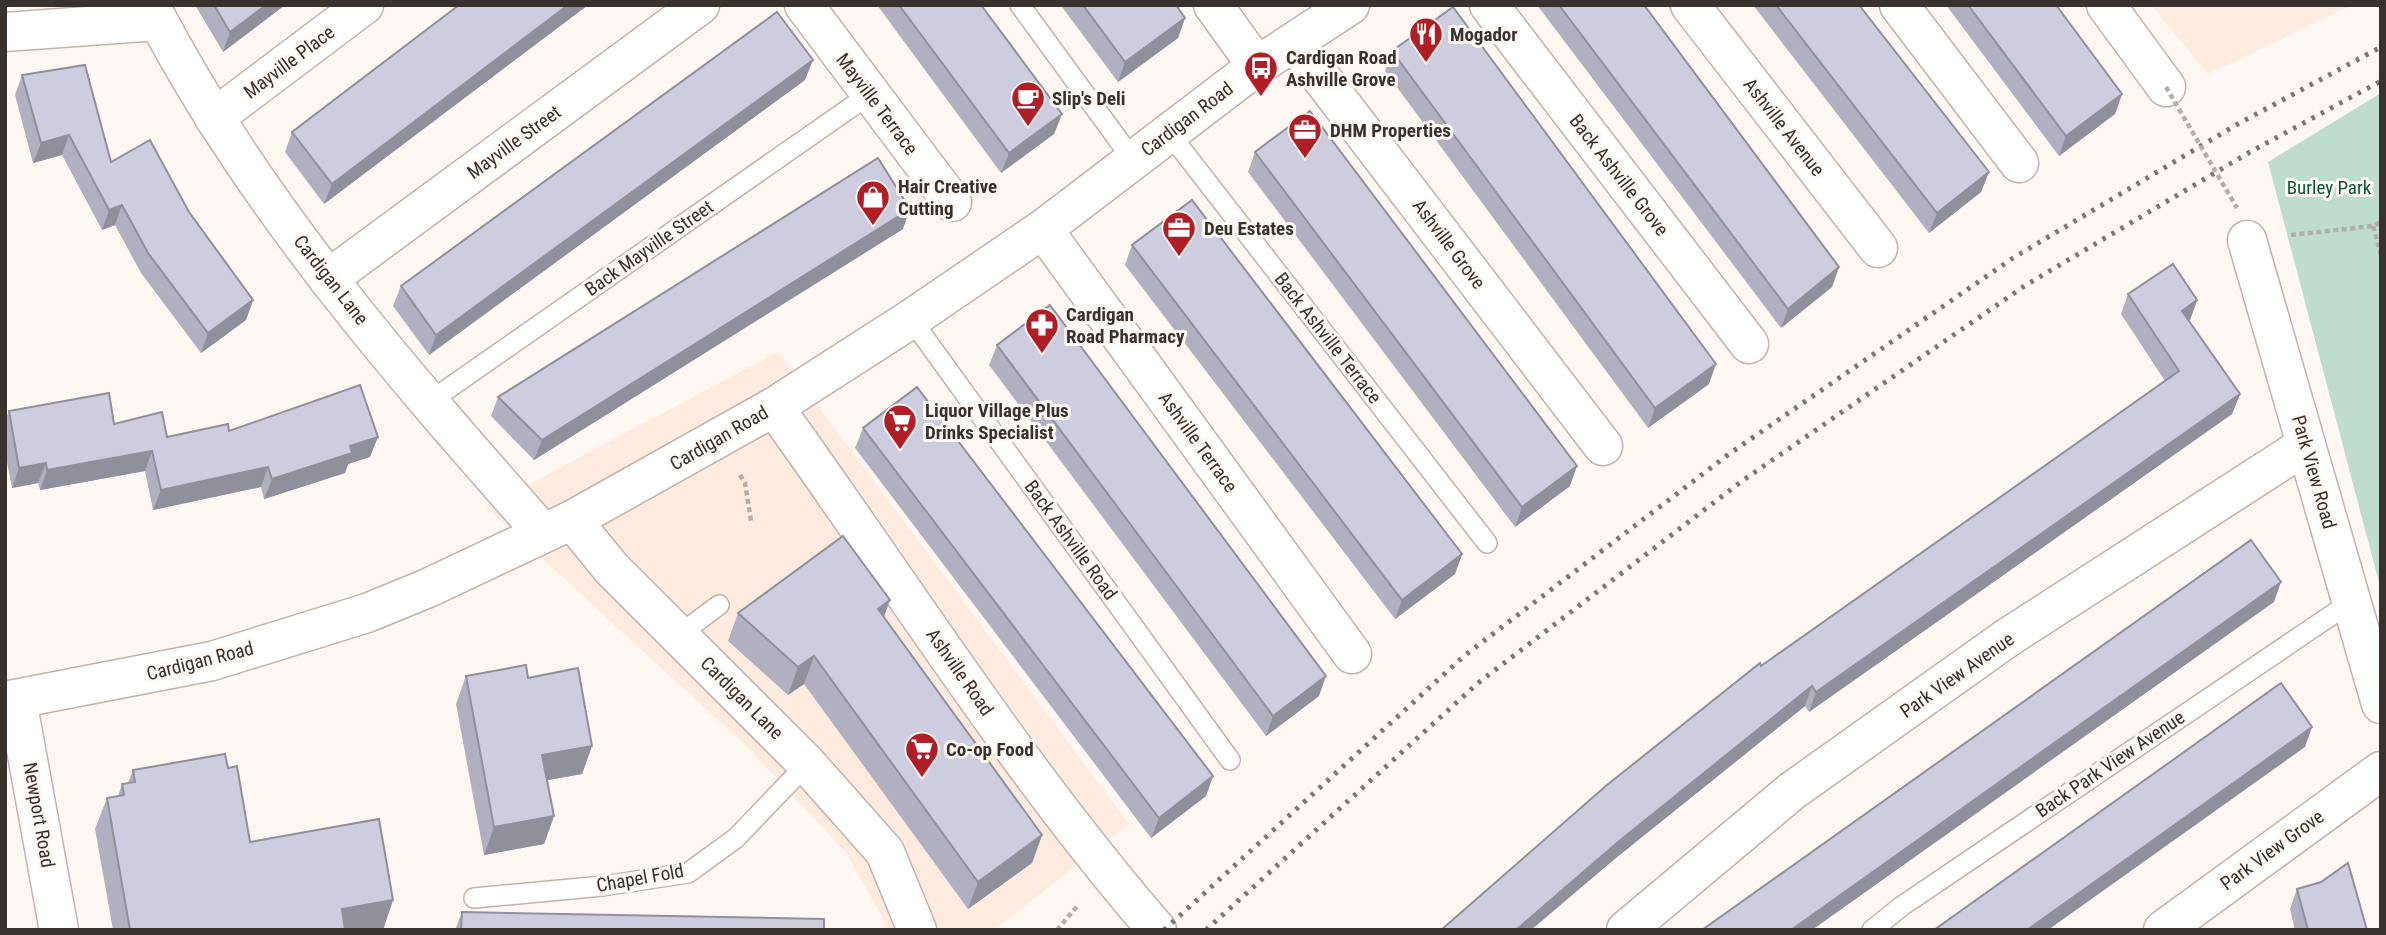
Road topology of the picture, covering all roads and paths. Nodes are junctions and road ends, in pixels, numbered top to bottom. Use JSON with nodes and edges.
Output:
{"nodes":[{"id":1,"x":364,"y":5,"type":"edge"},
{"id":2,"x":699,"y":5,"type":"edge"},
{"id":3,"x":804,"y":5,"type":"edge"},
{"id":4,"x":1020,"y":5,"type":"edge"},
{"id":5,"x":1213,"y":5,"type":"edge"},
{"id":6,"x":1350,"y":5,"type":"edge"},
{"id":7,"x":1489,"y":5,"type":"edge"},
{"id":8,"x":1690,"y":5,"type":"edge"},
{"id":9,"x":1899,"y":5,"type":"edge"},
{"id":10,"x":2106,"y":5,"type":"edge"},
{"id":11,"x":154,"y":13,"type":"edge"},
{"id":12,"x":5,"y":32,"type":"edge"},
{"id":13,"x":1294,"y":42,"type":"junction"},
{"id":14,"x":1257,"y":66,"type":"junction"},
{"id":15,"x":2166,"y":86,"type":"joint"},
{"id":16,"x":870,"y":94,"type":"junction"},
{"id":17,"x":214,"y":118,"type":"junction"},
{"id":18,"x":1169,"y":133,"type":"junction"},
{"id":19,"x":1133,"y":160,"type":"junction"},
{"id":20,"x":2019,"y":163,"type":"dead end"},
{"id":21,"x":952,"y":202,"type":"dead end"},
{"id":22,"x":2381,"y":222,"type":"edge"},
{"id":23,"x":2242,"y":224,"type":"junction"},
{"id":24,"x":2373,"y":226,"type":"junction"},
{"id":25,"x":1043,"y":229,"type":"junction"},
{"id":26,"x":1878,"y":248,"type":"dead end"},
{"id":27,"x":2381,"y":255,"type":"edge"},
{"id":28,"x":328,"y":279,"type":"junction"},
{"id":29,"x":911,"y":319,"type":"junction"},
{"id":30,"x":1749,"y":344,"type":"dead end"},
{"id":31,"x":429,"y":402,"type":"junction"},
{"id":32,"x":774,"y":407,"type":"junction"},
{"id":33,"x":2306,"y":445,"type":"junction"},
{"id":34,"x":1603,"y":446,"type":"dead end"},
{"id":35,"x":557,"y":526,"type":"junction"},
{"id":36,"x":1487,"y":543,"type":"dead end"},
{"id":37,"x":2351,"y":602,"type":"junction"},
{"id":38,"x":719,"y":605,"type":"dead end"},
{"id":39,"x":679,"y":635,"type":"junction"},
{"id":40,"x":1352,"y":654,"type":"dead end"},
{"id":41,"x":11,"y":701,"type":"edge"},
{"id":42,"x":2381,"y":704,"type":"edge"},
{"id":43,"x":1230,"y":760,"type":"dead end"},
{"id":44,"x":807,"y":764,"type":"junction"},
{"id":45,"x":2381,"y":771,"type":"edge"},
{"id":46,"x":474,"y":898,"type":"dead end"},
{"id":47,"x":59,"y":930,"type":"edge"},
{"id":48,"x":917,"y":930,"type":"edge"},
{"id":49,"x":1157,"y":930,"type":"edge"},
{"id":50,"x":1626,"y":930,"type":"edge"},
{"id":51,"x":1872,"y":930,"type":"edge"},
{"id":52,"x":2164,"y":930,"type":"edge"}],
"edges":[{"from":1,"to":17,"type":"street","name":"Mayville Place"},
{"from":2,"to":28,"type":"street","name":"Mayville Street"},
{"from":3,"to":16,"type":"street","name":"Mayville Terrace"},
{"from":4,"to":19,"type":"lane"},
{"from":5,"to":14,"type":"street"},
{"from":6,"to":13,"type":"street","name":"Cardigan Road"},
{"from":7,"to":30,"type":"street","name":"Back Ashville Grove"},
{"from":8,"to":26,"type":"street","name":"Ashville Avenue"},
{"from":9,"to":20,"type":"street"},
{"from":10,"to":15,"type":"street"},
{"from":11,"to":12,"type":"street"},
{"from":11,"to":17,"type":"street","name":"Cardigan Lane"},
{"from":13,"to":14,"type":"street","name":"Cardigan Road"},
{"from":13,"to":34,"type":"street","name":"Ashville Grove"},
{"from":14,"to":18,"type":"street","name":"Cardigan Road"},
{"from":15,"to":23,"type":"path","bridge":true},
{"from":16,"to":21,"type":"street","name":"Mayville Terrace"},
{"from":16,"to":31,"type":"lane","name":"Back Mayville Street"},
{"from":17,"to":28,"type":"street","name":"Cardigan Lane"},
{"from":18,"to":19,"type":"street","name":"Cardigan Road"},
{"from":18,"to":36,"type":"lane","name":"Back Ashville Terrace"},
{"from":19,"to":25,"type":"street","name":"Cardigan Road"},
{"from":22,"to":24,"type":"path"},
{"from":23,"to":24,"type":"path"},
{"from":23,"to":33,"type":"street","name":"Park View Road"},
{"from":24,"to":27,"type":"path"},
{"from":25,"to":29,"type":"street","name":"Cardigan Road"},
{"from":25,"to":40,"type":"street","name":"Ashville Terrace"},
{"from":28,"to":31,"type":"street","name":"Cardigan Lane"},
{"from":29,"to":32,"type":"street","name":"Cardigan Road"},
{"from":29,"to":43,"type":"lane","name":"Back Ashville Road"},
{"from":31,"to":35,"type":"street","name":"Cardigan Lane"},
{"from":32,"to":35,"type":"street","name":"Cardigan Road"},
{"from":32,"to":49,"type":"street","name":"Ashville Road"},
{"from":33,"to":37,"type":"street","name":"Park View Road"},
{"from":33,"to":50,"type":"street","name":"Park View Avenue"},
{"from":35,"to":39,"type":"street","name":"Cardigan Lane"},
{"from":35,"to":41,"type":"street","name":"Cardigan Road"},
{"from":37,"to":42,"type":"street","name":"Park View Road"},
{"from":37,"to":51,"type":"lane","name":"Back Park View Avenue"},
{"from":38,"to":39,"type":"lane"},
{"from":39,"to":44,"type":"street","name":"Cardigan Lane"},
{"from":41,"to":47,"type":"street","name":"Newport Road"},
{"from":44,"to":46,"type":"lane","name":"Chapel Fold"},
{"from":44,"to":48,"type":"street","name":"Cardigan Lane"},
{"from":45,"to":52,"type":"street","name":"Park View Grove"}]}
